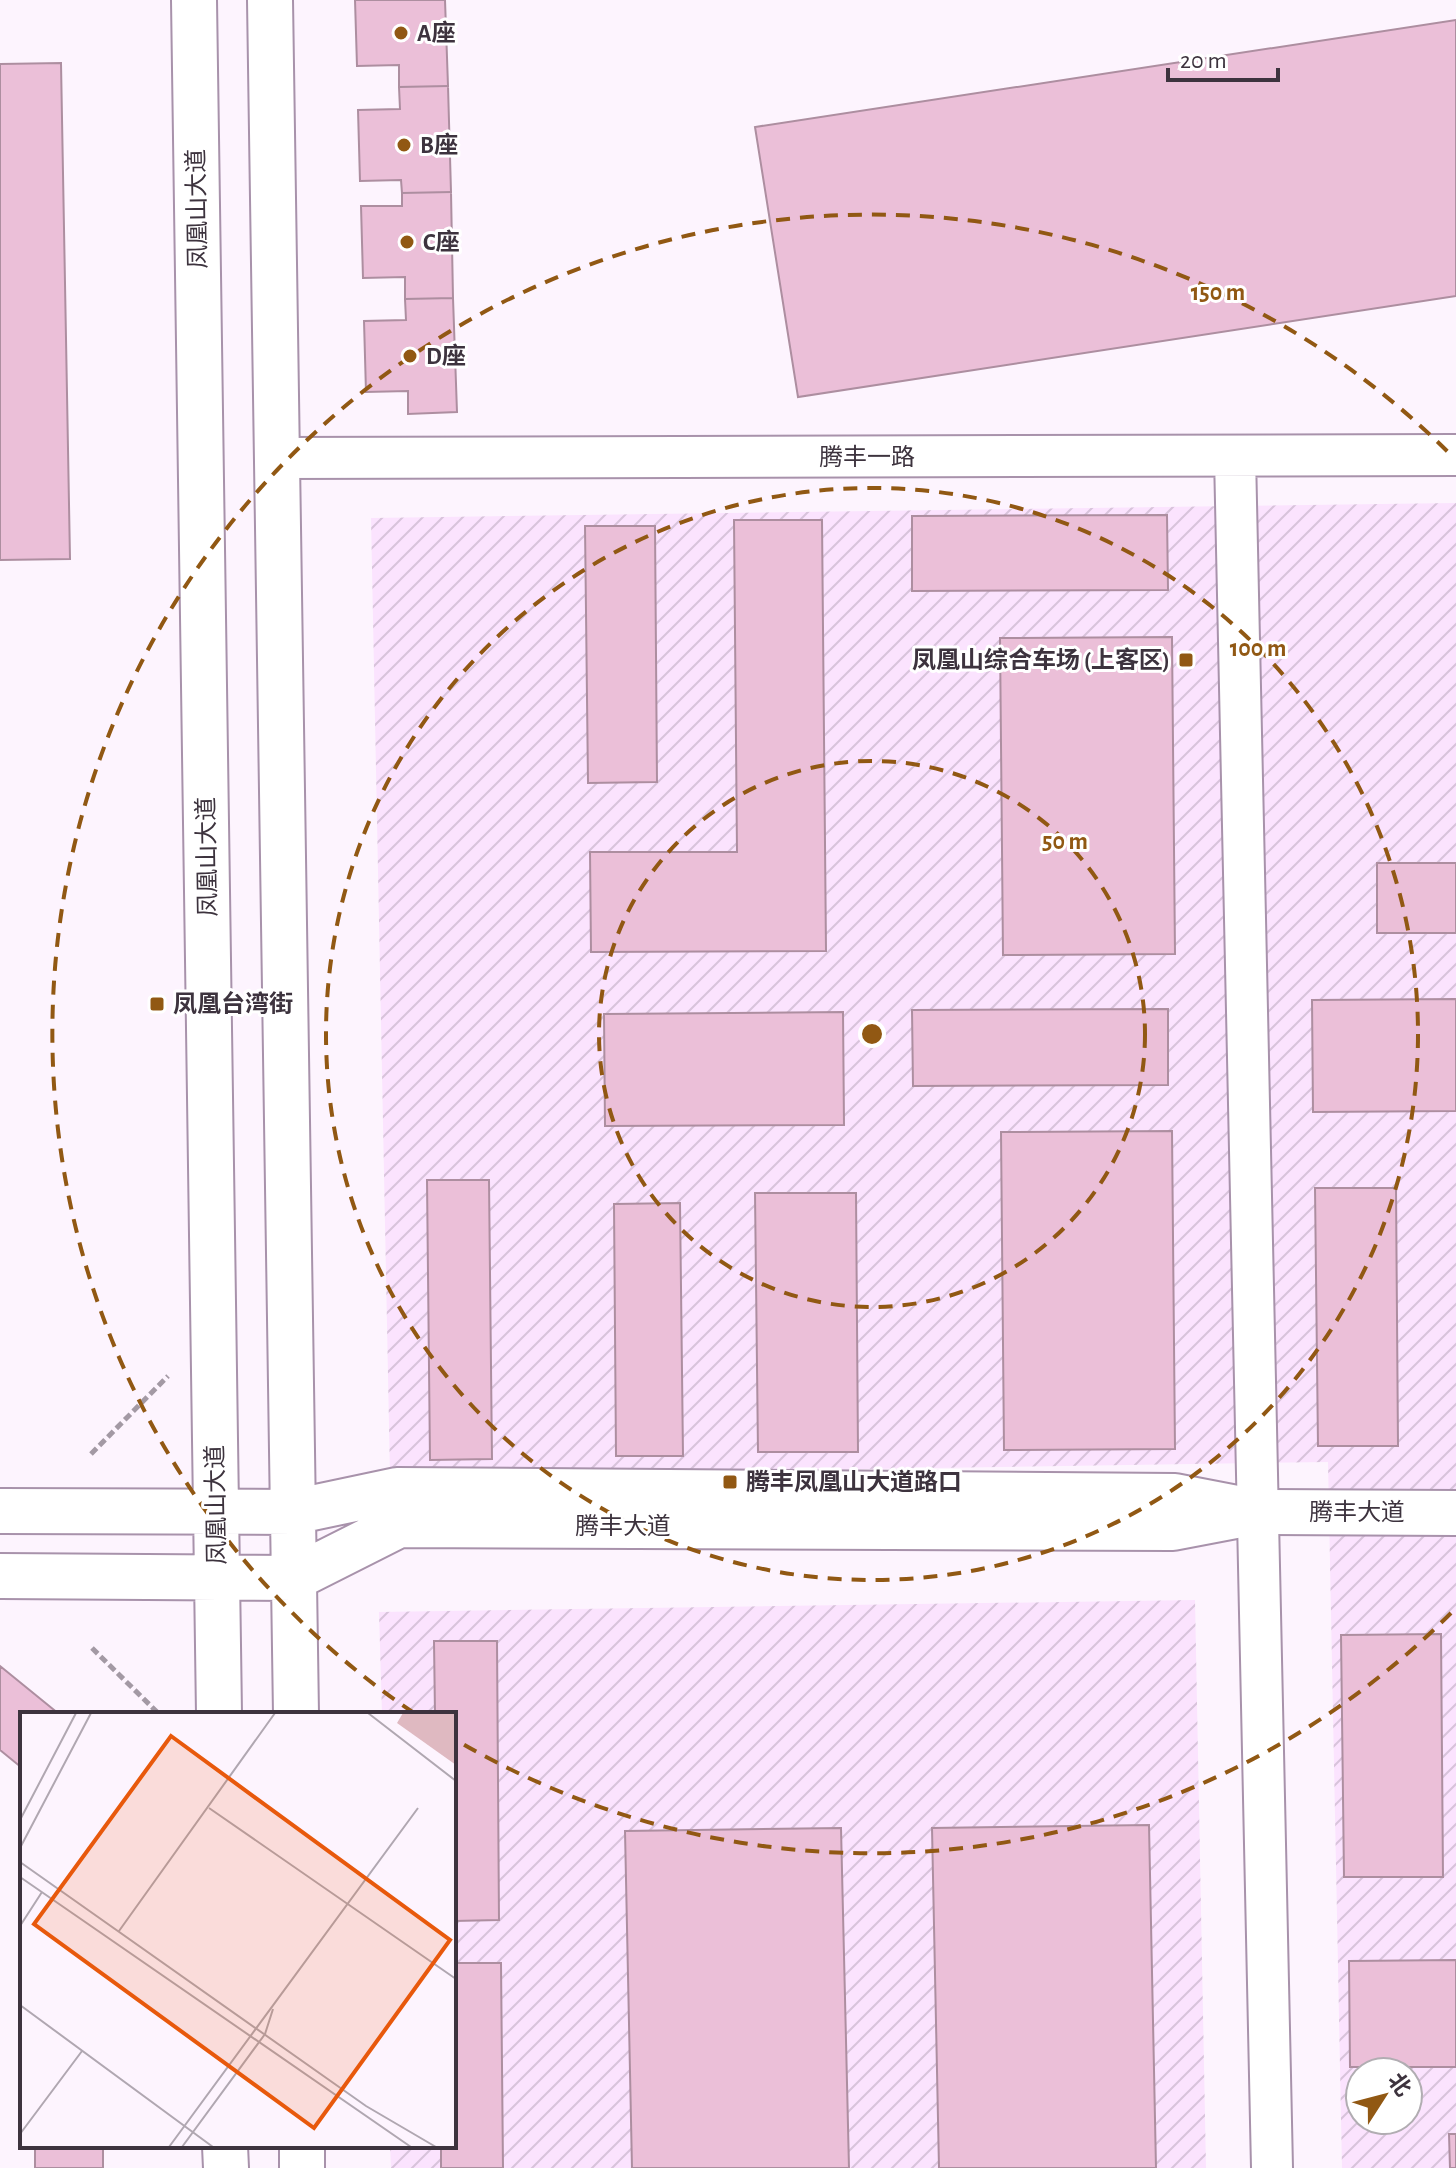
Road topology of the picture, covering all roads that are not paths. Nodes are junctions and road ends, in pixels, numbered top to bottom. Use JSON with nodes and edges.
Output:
{"nodes":[{"id":1,"x":194,"y":0,"type":"edge"},
{"id":2,"x":270,"y":0,"type":"edge"},
{"id":3,"x":1456,"y":455,"type":"edge"},
{"id":4,"x":1235,"y":456,"type":"junction"},
{"id":5,"x":277,"y":458,"type":"junction"},
{"id":6,"x":0,"y":1511,"type":"edge"},
{"id":7,"x":293,"y":1512,"type":"junction"},
{"id":8,"x":1258,"y":1512,"type":"junction"},
{"id":9,"x":216,"y":1513,"type":"junction"},
{"id":10,"x":1456,"y":1513,"type":"edge"},
{"id":11,"x":0,"y":1576,"type":"edge"},
{"id":12,"x":217,"y":1578,"type":"junction"},
{"id":13,"x":294,"y":1578,"type":"junction"},
{"id":14,"x":219,"y":1712,"type":"edge"},
{"id":15,"x":296,"y":1712,"type":"edge"},
{"id":16,"x":225,"y":2148,"type":"edge"},
{"id":17,"x":226,"y":2168,"type":"edge"},
{"id":18,"x":1272,"y":2168,"type":"edge"}],
"edges":[{"from":1,"to":9,"type":"main road","name":"凤凰山大道"},
{"from":2,"to":5,"type":"main road"},
{"from":3,"to":4,"type":"street","name":"腾丰一路"},
{"from":4,"to":5,"type":"street","name":"腾丰一路"},
{"from":4,"to":8,"type":"street"},
{"from":5,"to":7,"type":"main road"},
{"from":6,"to":9,"type":"main road","name":"腾丰大道"},
{"from":7,"to":8,"type":"main road","name":"腾丰大道"},
{"from":7,"to":9,"type":"main road","name":"腾丰大道"},
{"from":7,"to":13,"type":"main road"},
{"from":8,"to":10,"type":"main road","name":"腾丰大道"},
{"from":8,"to":13,"type":"main road","name":"腾丰大道"},
{"from":8,"to":18,"type":"street"},
{"from":9,"to":12,"type":"main road","name":"凤凰山大道"},
{"from":11,"to":12,"type":"main road","name":"腾丰大道"},
{"from":12,"to":13,"type":"main road","name":"腾丰大道"},
{"from":12,"to":14,"type":"main road","name":"凤凰山大道"},
{"from":13,"to":15,"type":"main road"},
{"from":16,"to":17,"type":"main road"}]}
